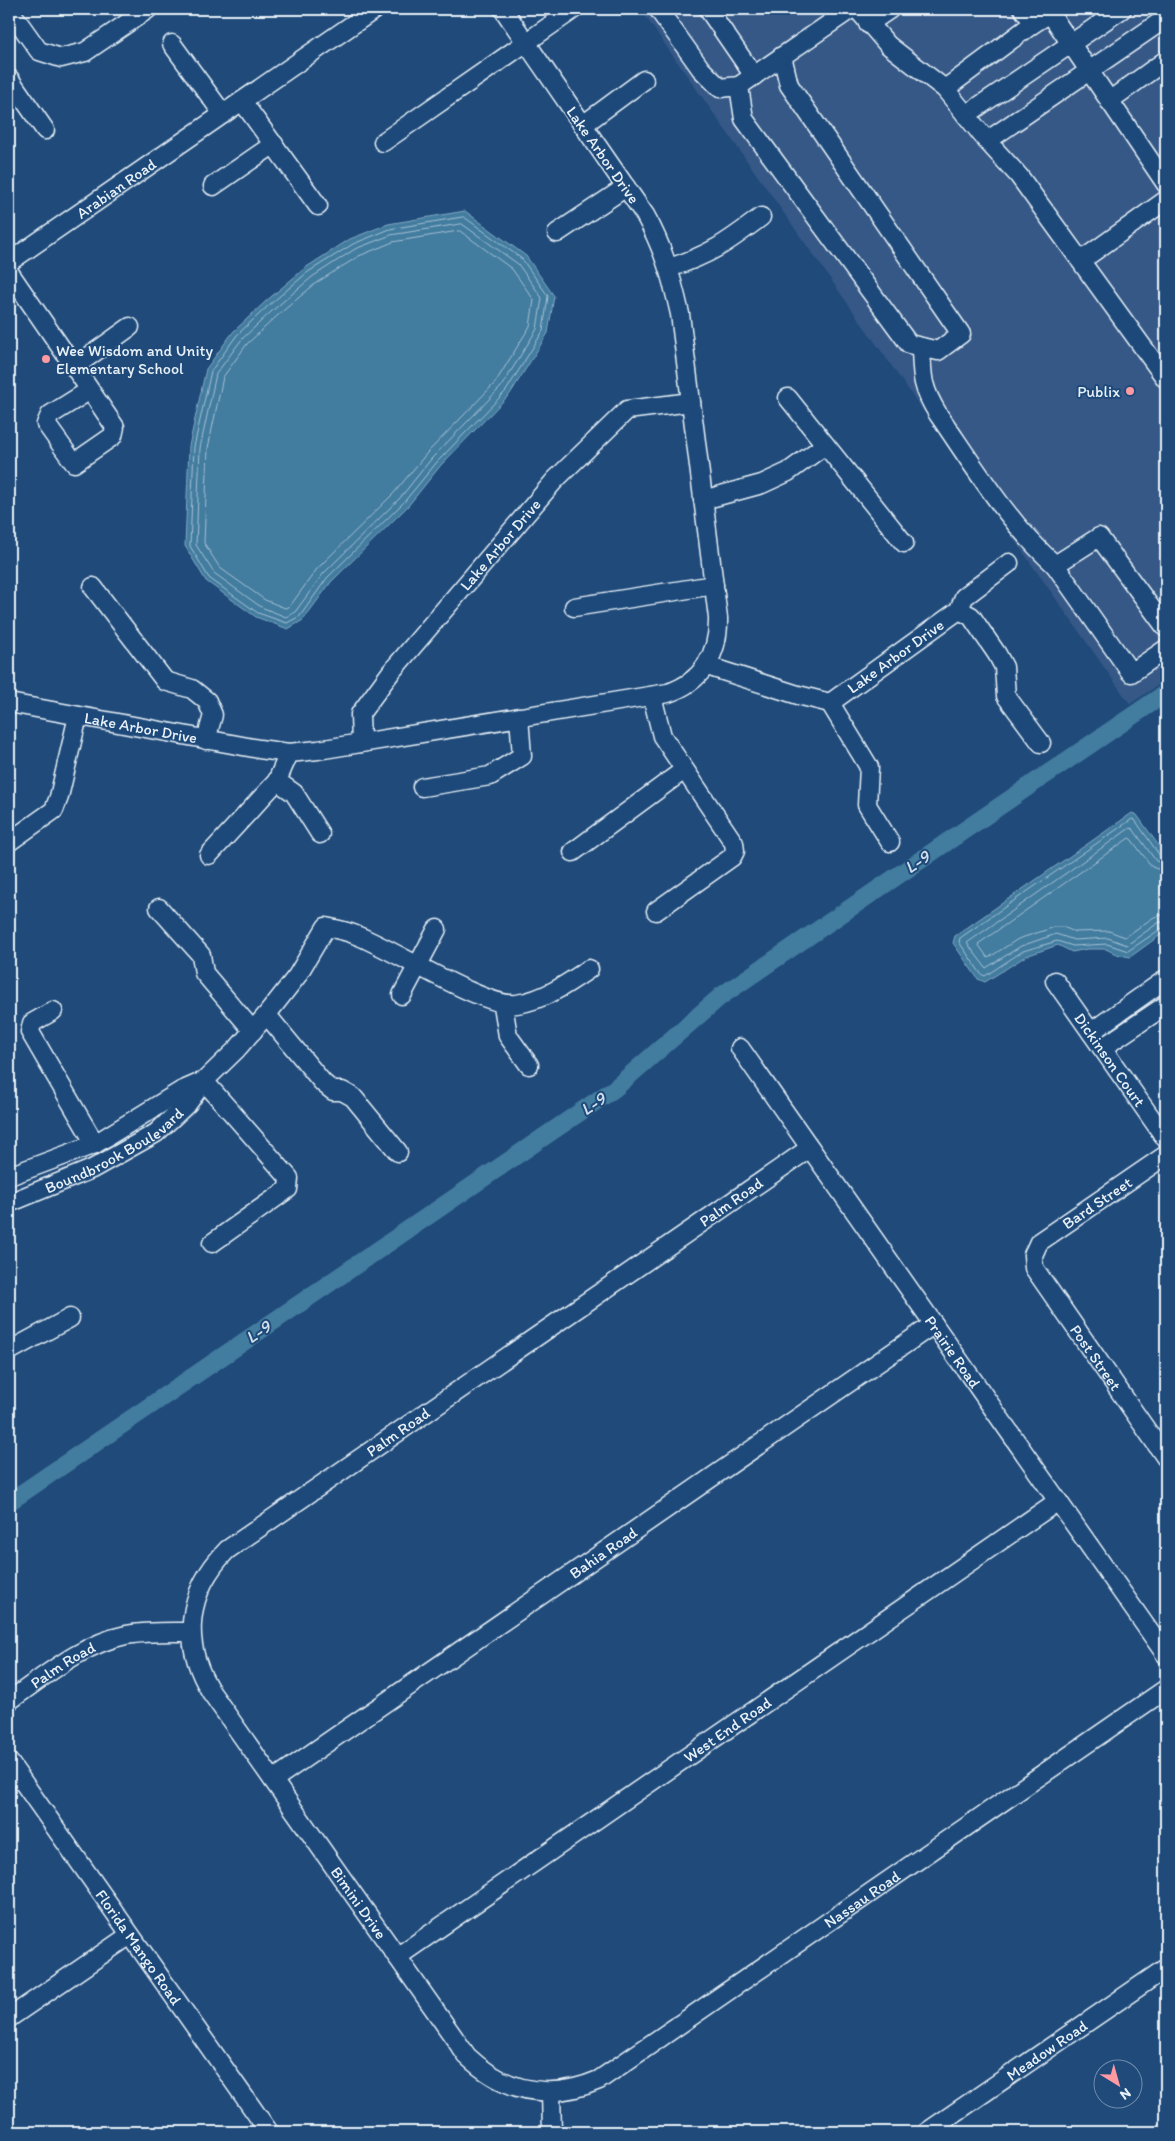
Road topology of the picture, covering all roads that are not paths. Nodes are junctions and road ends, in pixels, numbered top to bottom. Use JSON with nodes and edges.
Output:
{"nodes":[{"id":1,"x":9,"y":9,"type":"edge"},
{"id":2,"x":148,"y":9,"type":"edge"},
{"id":3,"x":502,"y":9,"type":"edge"},
{"id":4,"x":574,"y":9,"type":"edge"},
{"id":5,"x":658,"y":9,"type":"edge"},
{"id":6,"x":708,"y":9,"type":"edge"},
{"id":7,"x":851,"y":9,"type":"edge"},
{"id":8,"x":857,"y":9,"type":"edge"},
{"id":9,"x":890,"y":9,"type":"edge"},
{"id":10,"x":1122,"y":9,"type":"edge"},
{"id":11,"x":367,"y":11,"type":"edge"},
{"id":12,"x":1053,"y":11,"type":"edge"},
{"id":13,"x":1029,"y":16,"type":"edge"},
{"id":14,"x":1166,"y":18,"type":"edge"},
{"id":15,"x":868,"y":24,"type":"junction"},
{"id":16,"x":526,"y":42,"type":"junction"},
{"id":17,"x":172,"y":44,"type":"dead end"},
{"id":18,"x":1070,"y":44,"type":"junction"},
{"id":19,"x":782,"y":56,"type":"junction"},
{"id":20,"x":1166,"y":60,"type":"edge"},
{"id":21,"x":1089,"y":71,"type":"junction"},
{"id":22,"x":754,"y":76,"type":"junction"},
{"id":23,"x":9,"y":78,"type":"edge"},
{"id":24,"x":644,"y":80,"type":"dead end"},
{"id":25,"x":739,"y":86,"type":"junction"},
{"id":26,"x":945,"y":89,"type":"junction"},
{"id":27,"x":242,"y":101,"type":"junction"},
{"id":28,"x":1109,"y":101,"type":"junction"},
{"id":29,"x":223,"y":114,"type":"junction"},
{"id":30,"x":966,"y":115,"type":"junction"},
{"id":31,"x":583,"y":125,"type":"junction"},
{"id":32,"x":45,"y":130,"type":"dead end"},
{"id":33,"x":987,"y":141,"type":"junction"},
{"id":34,"x":383,"y":142,"type":"dead end"},
{"id":35,"x":274,"y":144,"type":"junction"},
{"id":36,"x":1166,"y":184,"type":"edge"},
{"id":37,"x":213,"y":186,"type":"dead end"},
{"id":38,"x":626,"y":187,"type":"junction"},
{"id":39,"x":1166,"y":200,"type":"edge"},
{"id":40,"x":318,"y":206,"type":"dead end"},
{"id":41,"x":761,"y":217,"type":"dead end"},
{"id":42,"x":556,"y":233,"type":"dead end"},
{"id":43,"x":1082,"y":260,"type":"junction"},
{"id":44,"x":9,"y":262,"type":"edge"},
{"id":45,"x":669,"y":268,"type":"junction"},
{"id":46,"x":9,"y":272,"type":"edge"},
{"id":47,"x":130,"y":327,"type":"dead end"},
{"id":48,"x":921,"y":347,"type":"junction"},
{"id":49,"x":74,"y":367,"type":"junction"},
{"id":50,"x":1166,"y":379,"type":"edge"},
{"id":51,"x":90,"y":390,"type":"junction"},
{"id":52,"x":788,"y":398,"type":"dead end"},
{"id":53,"x":691,"y":402,"type":"junction"},
{"id":54,"x":825,"y":445,"type":"junction"},
{"id":55,"x":703,"y":500,"type":"junction"},
{"id":56,"x":904,"y":543,"type":"dead end"},
{"id":57,"x":1008,"y":563,"type":"dead end"},
{"id":58,"x":1056,"y":565,"type":"junction"},
{"id":59,"x":714,"y":585,"type":"junction"},
{"id":60,"x":93,"y":587,"type":"dead end"},
{"id":61,"x":574,"y":607,"type":"dead end"},
{"id":62,"x":960,"y":610,"type":"junction"},
{"id":63,"x":1166,"y":628,"type":"edge"},
{"id":64,"x":1166,"y":649,"type":"edge"},
{"id":65,"x":707,"y":666,"type":"junction"},
{"id":66,"x":652,"y":696,"type":"junction"},
{"id":67,"x":830,"y":703,"type":"junction"},
{"id":68,"x":9,"y":704,"type":"edge"},
{"id":69,"x":78,"y":716,"type":"junction"},
{"id":70,"x":519,"y":717,"type":"junction"},
{"id":71,"x":206,"y":740,"type":"junction"},
{"id":72,"x":361,"y":743,"type":"junction"},
{"id":73,"x":1041,"y":743,"type":"dead end"},
{"id":74,"x":289,"y":753,"type":"junction"},
{"id":75,"x":684,"y":770,"type":"junction"},
{"id":76,"x":277,"y":781,"type":"junction"},
{"id":77,"x":422,"y":787,"type":"dead end"},
{"id":78,"x":320,"y":834,"type":"dead end"},
{"id":79,"x":9,"y":842,"type":"edge"},
{"id":80,"x":890,"y":842,"type":"dead end"},
{"id":81,"x":573,"y":852,"type":"dead end"},
{"id":82,"x":209,"y":855,"type":"dead end"},
{"id":83,"x":159,"y":908,"type":"dead end"},
{"id":84,"x":656,"y":911,"type":"dead end"},
{"id":85,"x":437,"y":929,"type":"dead end"},
{"id":86,"x":419,"y":965,"type":"junction"},
{"id":87,"x":590,"y":970,"type":"dead end"},
{"id":88,"x":1055,"y":981,"type":"dead end"},
{"id":89,"x":1160,"y":984,"type":"edge"},
{"id":90,"x":402,"y":995,"type":"dead end"},
{"id":91,"x":504,"y":1005,"type":"junction"},
{"id":92,"x":1165,"y":1006,"type":"edge"},
{"id":93,"x":53,"y":1011,"type":"dead end"},
{"id":94,"x":267,"y":1015,"type":"junction"},
{"id":95,"x":253,"y":1031,"type":"junction"},
{"id":96,"x":1091,"y":1032,"type":"junction"},
{"id":97,"x":740,"y":1048,"type":"dead end"},
{"id":98,"x":1102,"y":1048,"type":"junction"},
{"id":99,"x":529,"y":1065,"type":"dead end"},
{"id":100,"x":204,"y":1080,"type":"junction"},
{"id":101,"x":1166,"y":1139,"type":"edge"},
{"id":102,"x":95,"y":1144,"type":"junction"},
{"id":103,"x":810,"y":1148,"type":"junction"},
{"id":104,"x":398,"y":1152,"type":"dead end"},
{"id":105,"x":1166,"y":1155,"type":"edge"},
{"id":106,"x":9,"y":1176,"type":"edge"},
{"id":107,"x":9,"y":1203,"type":"edge"},
{"id":108,"x":212,"y":1243,"type":"dead end"},
{"id":109,"x":1033,"y":1255,"type":"joint"},
{"id":110,"x":70,"y":1318,"type":"dead end"},
{"id":111,"x":934,"y":1324,"type":"junction"},
{"id":112,"x":9,"y":1351,"type":"edge"},
{"id":113,"x":1166,"y":1458,"type":"edge"},
{"id":114,"x":1058,"y":1501,"type":"junction"},
{"id":115,"x":191,"y":1632,"type":"junction"},
{"id":116,"x":1166,"y":1655,"type":"edge"},
{"id":117,"x":1166,"y":1689,"type":"edge"},
{"id":118,"x":9,"y":1701,"type":"edge"},
{"id":119,"x":9,"y":1762,"type":"edge"},
{"id":120,"x":273,"y":1780,"type":"junction"},
{"id":121,"x":130,"y":1935,"type":"junction"},
{"id":122,"x":397,"y":1957,"type":"junction"},
{"id":123,"x":1166,"y":1968,"type":"edge"},
{"id":124,"x":9,"y":2018,"type":"edge"},
{"id":125,"x":551,"y":2092,"type":"junction"},
{"id":126,"x":269,"y":2132,"type":"edge"},
{"id":127,"x":552,"y":2132,"type":"edge"},
{"id":128,"x":927,"y":2132,"type":"edge"}],
"edges":[{"from":1,"to":2,"type":"street"},
{"from":3,"to":16,"type":"street","name":"Lake Arbor Drive"},
{"from":4,"to":16,"type":"street"},
{"from":5,"to":25,"type":"street"},
{"from":6,"to":22,"type":"street"},
{"from":7,"to":19,"type":"street"},
{"from":8,"to":15,"type":"street"},
{"from":9,"to":15,"type":"street"},
{"from":10,"to":18,"type":"street"},
{"from":11,"to":27,"type":"street","name":"Arabian Road"},
{"from":12,"to":13,"type":"street"},
{"from":12,"to":18,"type":"street"},
{"from":13,"to":26,"type":"street"},
{"from":14,"to":21,"type":"street"},
{"from":15,"to":26,"type":"street"},
{"from":16,"to":31,"type":"street","name":"Lake Arbor Drive"},
{"from":16,"to":34,"type":"street"},
{"from":17,"to":29,"type":"street"},
{"from":18,"to":21,"type":"street"},
{"from":18,"to":30,"type":"street"},
{"from":19,"to":22,"type":"street"},
{"from":19,"to":48,"type":"street"},
{"from":20,"to":28,"type":"street"},
{"from":21,"to":28,"type":"street"},
{"from":21,"to":33,"type":"street"},
{"from":22,"to":25,"type":"street"},
{"from":23,"to":32,"type":"street"},
{"from":24,"to":31,"type":"street"},
{"from":25,"to":48,"type":"street"},
{"from":26,"to":30,"type":"street"},
{"from":27,"to":29,"type":"street","name":"Arabian Road"},
{"from":27,"to":35,"type":"street"},
{"from":28,"to":36,"type":"street"},
{"from":29,"to":44,"type":"street","name":"Arabian Road"},
{"from":30,"to":33,"type":"street"},
{"from":31,"to":38,"type":"street","name":"Lake Arbor Drive"},
{"from":33,"to":43,"type":"street"},
{"from":35,"to":37,"type":"street"},
{"from":35,"to":40,"type":"street"},
{"from":38,"to":42,"type":"street"},
{"from":38,"to":45,"type":"street","name":"Lake Arbor Drive"},
{"from":39,"to":43,"type":"street"},
{"from":41,"to":45,"type":"street"},
{"from":43,"to":50,"type":"street"},
{"from":45,"to":53,"type":"street","name":"Lake Arbor Drive"},
{"from":46,"to":49,"type":"street"},
{"from":47,"to":49,"type":"street"},
{"from":48,"to":58,"type":"street"},
{"from":49,"to":51,"type":"street"},
{"from":51,"to":51,"type":"street"},
{"from":52,"to":54,"type":"street"},
{"from":53,"to":55,"type":"street","name":"Lake Arbor Drive"},
{"from":53,"to":72,"type":"street","name":"Lake Arbor Drive"},
{"from":54,"to":55,"type":"street"},
{"from":54,"to":56,"type":"street"},
{"from":55,"to":59,"type":"street","name":"Lake Arbor Drive"},
{"from":57,"to":62,"type":"street","name":"Lake Arbor Drive"},
{"from":58,"to":63,"type":"street"},
{"from":58,"to":64,"type":"street"},
{"from":59,"to":61,"type":"street"},
{"from":59,"to":65,"type":"street","name":"Lake Arbor Drive"},
{"from":60,"to":71,"type":"street"},
{"from":62,"to":67,"type":"street","name":"Lake Arbor Drive"},
{"from":62,"to":73,"type":"street","name":"Lake Arbor Drive"},
{"from":65,"to":66,"type":"street","name":"Lake Arbor Drive"},
{"from":65,"to":67,"type":"street","name":"Lake Arbor Drive"},
{"from":66,"to":70,"type":"street","name":"Lake Arbor Drive"},
{"from":66,"to":75,"type":"street"},
{"from":67,"to":80,"type":"street","name":"Lake Arbor Drive"},
{"from":68,"to":69,"type":"street","name":"Lake Arbor Drive"},
{"from":69,"to":71,"type":"street","name":"Lake Arbor Drive"},
{"from":69,"to":79,"type":"street"},
{"from":70,"to":72,"type":"street","name":"Lake Arbor Drive"},
{"from":70,"to":77,"type":"street"},
{"from":71,"to":74,"type":"street","name":"Lake Arbor Drive"},
{"from":72,"to":74,"type":"street","name":"Lake Arbor Drive"},
{"from":74,"to":76,"type":"street"},
{"from":75,"to":81,"type":"street"},
{"from":75,"to":84,"type":"street"},
{"from":76,"to":78,"type":"street"},
{"from":76,"to":82,"type":"street"},
{"from":83,"to":95,"type":"street"},
{"from":85,"to":86,"type":"street"},
{"from":86,"to":90,"type":"street"},
{"from":86,"to":91,"type":"street"},
{"from":86,"to":94,"type":"street","name":"Boundbrook Boulevard"},
{"from":87,"to":91,"type":"street"},
{"from":88,"to":96,"type":"street","name":"Dickinson Court"},
{"from":89,"to":92,"type":"street"},
{"from":89,"to":96,"type":"street"},
{"from":91,"to":99,"type":"street"},
{"from":92,"to":98,"type":"street"},
{"from":93,"to":102,"type":"street"},
{"from":94,"to":95,"type":"street","name":"Boundbrook Boulevard"},
{"from":94,"to":104,"type":"street"},
{"from":95,"to":100,"type":"street","name":"Boundbrook Boulevard"},
{"from":96,"to":98,"type":"street","name":"Dickinson Court"},
{"from":97,"to":103,"type":"street","name":"Prairie Road"},
{"from":98,"to":101,"type":"street","name":"Dickinson Court"},
{"from":100,"to":102,"type":"street","name":"Boundbrook Boulevard"},
{"from":100,"to":107,"type":"street","name":"Boundbrook Boulevard"},
{"from":100,"to":108,"type":"street"},
{"from":102,"to":106,"type":"street","name":"Boundbrook Boulevard"},
{"from":103,"to":111,"type":"street","name":"Prairie Road"},
{"from":103,"to":115,"type":"street","name":"Palm Road"},
{"from":105,"to":109,"type":"street","name":"Bard Street"},
{"from":109,"to":113,"type":"street","name":"Post Street"},
{"from":110,"to":112,"type":"street"},
{"from":111,"to":114,"type":"street","name":"Prairie Road"},
{"from":111,"to":120,"type":"street","name":"Bahia Road"},
{"from":114,"to":116,"type":"street","name":"Prairie Road"},
{"from":114,"to":122,"type":"street","name":"West End Road"},
{"from":115,"to":118,"type":"street","name":"Palm Road"},
{"from":115,"to":120,"type":"street","name":"Bimini Drive"},
{"from":117,"to":125,"type":"street","name":"Nassau Road"},
{"from":119,"to":121,"type":"street","name":"Florida Mango Road"},
{"from":120,"to":122,"type":"street","name":"Bimini Drive"},
{"from":121,"to":124,"type":"street"},
{"from":121,"to":126,"type":"street","name":"Florida Mango Road"},
{"from":122,"to":125,"type":"street","name":"Bimini Drive"},
{"from":123,"to":128,"type":"street","name":"Meadow Road"},
{"from":125,"to":127,"type":"street"}]}
